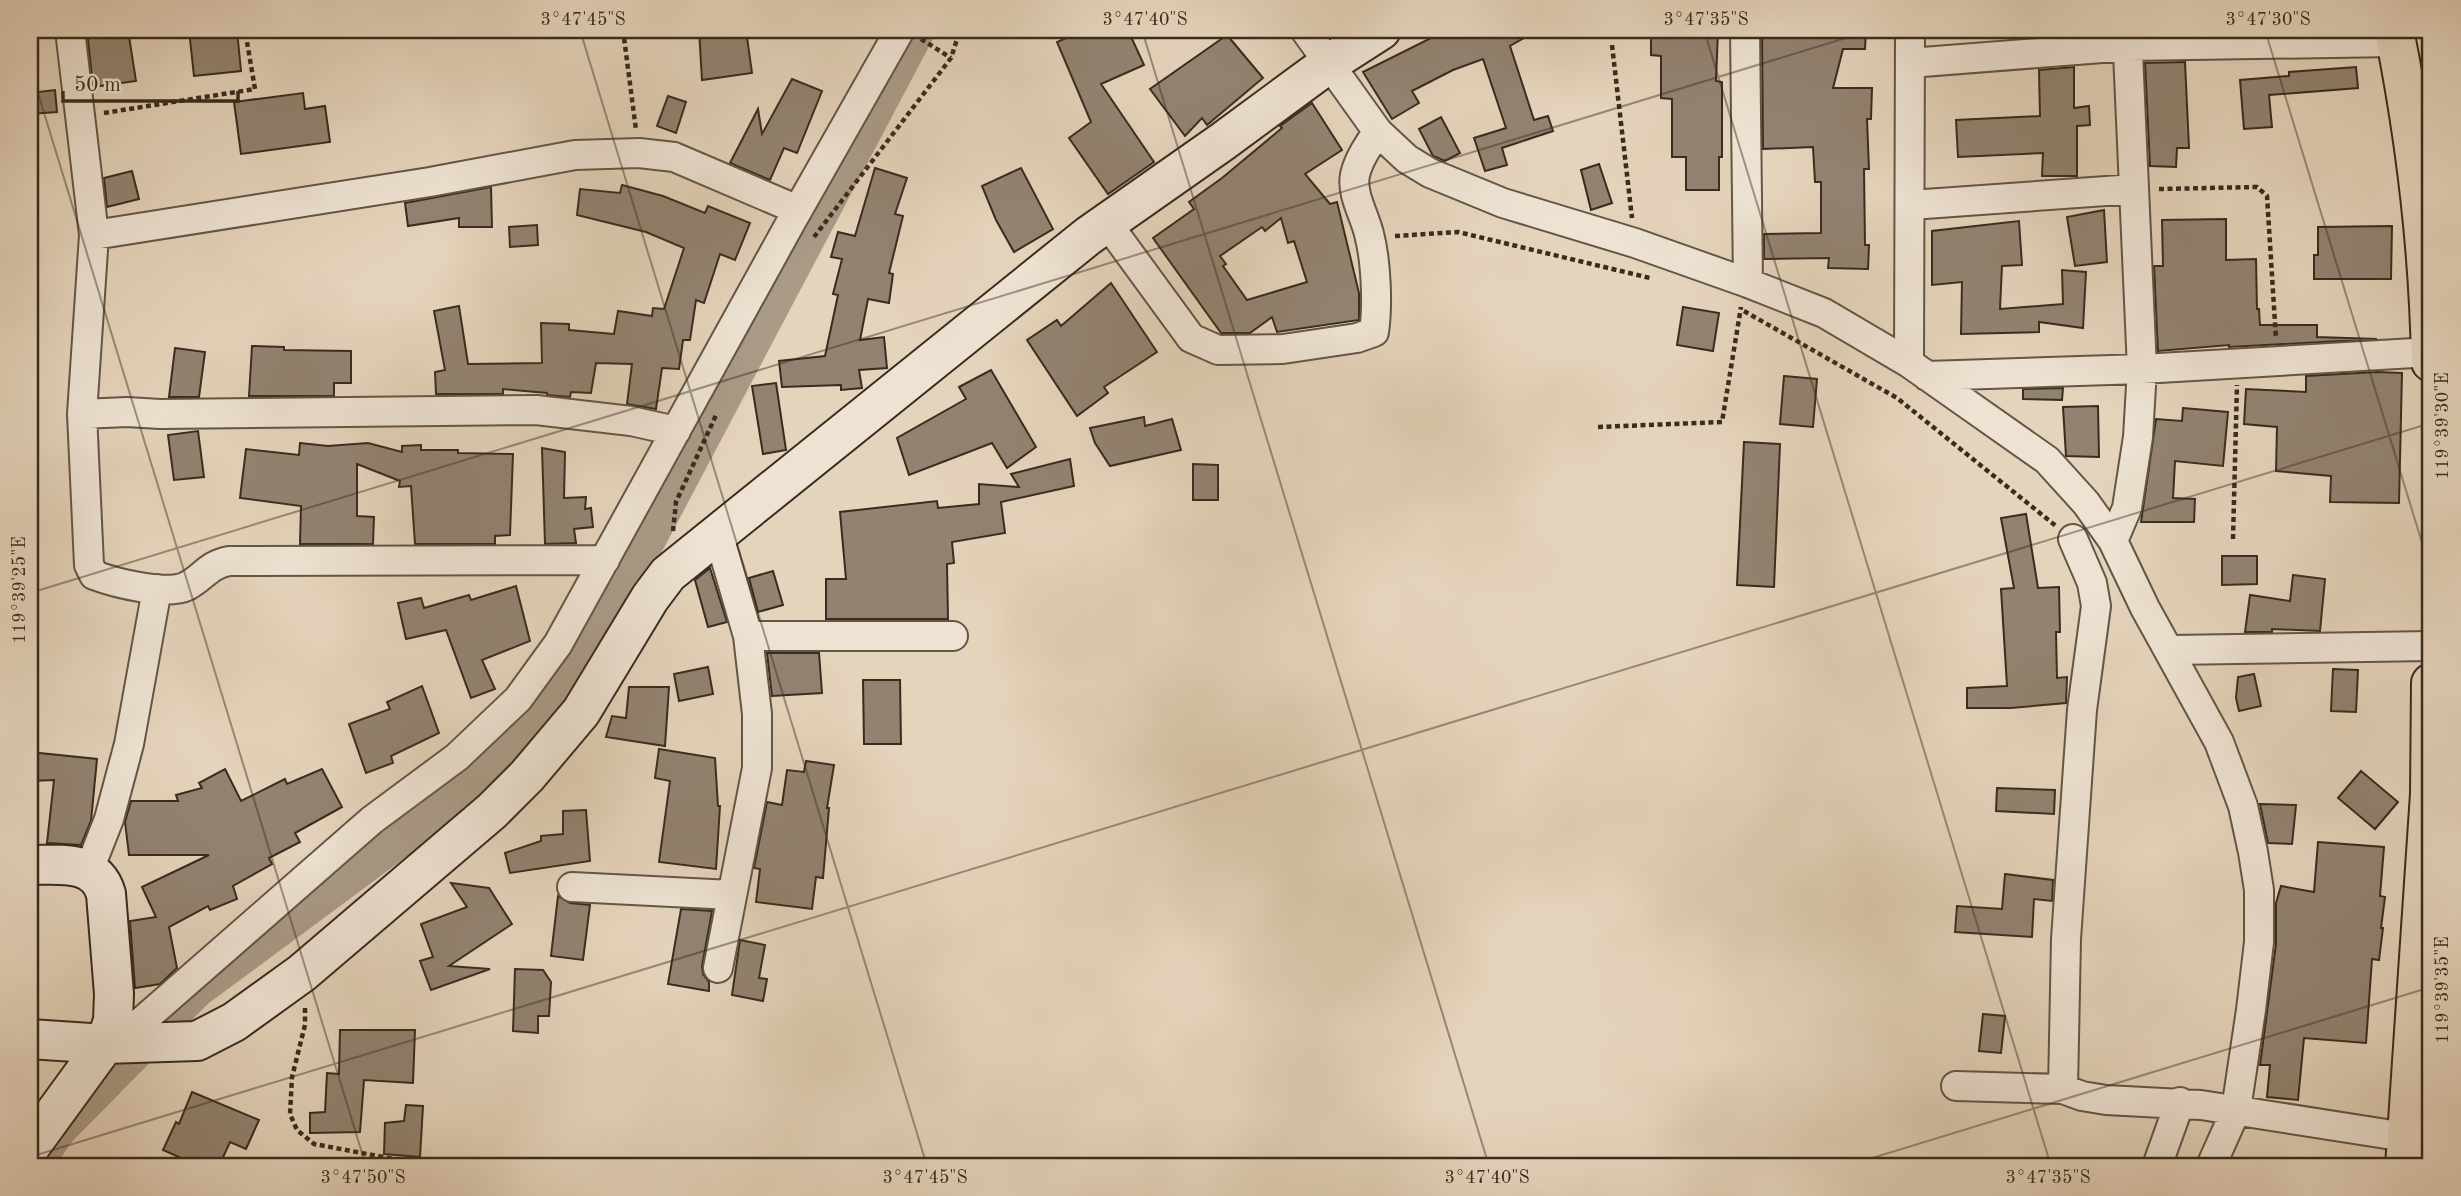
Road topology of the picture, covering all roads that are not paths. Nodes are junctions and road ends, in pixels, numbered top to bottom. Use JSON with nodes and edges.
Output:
{"nodes":[{"id":1,"x":70,"y":30,"type":"edge"},
{"id":2,"x":1305,"y":30,"type":"edge"},
{"id":3,"x":1381,"y":30,"type":"edge"},
{"id":4,"x":1745,"y":30,"type":"edge"},
{"id":5,"x":1910,"y":30,"type":"edge"},
{"id":6,"x":909,"y":33,"type":"edge"},
{"id":7,"x":2395,"y":36,"type":"edge"},
{"id":8,"x":2127,"y":38,"type":"edge"},
{"id":9,"x":1910,"y":63,"type":"junction"},
{"id":10,"x":1317,"y":72,"type":"junction"},
{"id":11,"x":1371,"y":143,"type":"junction"},
{"id":12,"x":2134,"y":189,"type":"junction"},
{"id":13,"x":1911,"y":205,"type":"junction"},
{"id":14,"x":798,"y":210,"type":"junction"},
{"id":15,"x":1107,"y":223,"type":"junction"},
{"id":16,"x":94,"y":235,"type":"junction"},
{"id":17,"x":1744,"y":296,"type":"junction"},
{"id":18,"x":2431,"y":323,"type":"edge"},
{"id":19,"x":2431,"y":352,"type":"edge"},
{"id":20,"x":2431,"y":362,"type":"edge"},
{"id":21,"x":2142,"y":369,"type":"junction"},
{"id":22,"x":1918,"y":370,"type":"junction"},
{"id":23,"x":82,"y":414,"type":"junction"},
{"id":24,"x":676,"y":431,"type":"junction"},
{"id":25,"x":718,"y":533,"type":"junction"},
{"id":26,"x":2073,"y":539,"type":"road end"},
{"id":27,"x":2113,"y":541,"type":"junction"},
{"id":28,"x":605,"y":560,"type":"junction"},
{"id":29,"x":157,"y":589,"type":"junction"},
{"id":30,"x":748,"y":636,"type":"junction"},
{"id":31,"x":953,"y":636,"type":"dead end"},
{"id":32,"x":2431,"y":646,"type":"edge"},
{"id":33,"x":2169,"y":650,"type":"junction"},
{"id":34,"x":2431,"y":683,"type":"edge"},
{"id":35,"x":2430,"y":794,"type":"edge"},
{"id":36,"x":30,"y":865,"type":"edge"},
{"id":37,"x":89,"y":870,"type":"junction"},
{"id":38,"x":572,"y":887,"type":"dead end"},
{"id":39,"x":732,"y":895,"type":"junction"},
{"id":40,"x":2426,"y":942,"type":"edge"},
{"id":41,"x":718,"y":968,"type":"dead end"},
{"id":42,"x":30,"y":1039,"type":"edge"},
{"id":43,"x":120,"y":1043,"type":"junction"},
{"id":44,"x":1956,"y":1086,"type":"dead end"},
{"id":45,"x":2063,"y":1089,"type":"junction"},
{"id":46,"x":2211,"y":1107,"type":"junction"},
{"id":47,"x":30,"y":1147,"type":"edge"},
{"id":48,"x":2415,"y":1148,"type":"edge"},
{"id":49,"x":2157,"y":1166,"type":"edge"},
{"id":50,"x":2211,"y":1166,"type":"edge"}],
"edges":[{"from":1,"to":16,"type":"street"},
{"from":2,"to":10,"type":"street"},
{"from":3,"to":10,"type":"street"},
{"from":4,"to":17,"type":"street"},
{"from":5,"to":9,"type":"street"},
{"from":6,"to":14,"type":"street"},
{"from":7,"to":8,"type":"street"},
{"from":7,"to":18,"type":"main road"},
{"from":8,"to":9,"type":"street"},
{"from":8,"to":12,"type":"street"},
{"from":9,"to":13,"type":"street"},
{"from":10,"to":11,"type":"street"},
{"from":10,"to":15,"type":"street"},
{"from":11,"to":15,"type":"street"},
{"from":11,"to":17,"type":"street"},
{"from":12,"to":13,"type":"street"},
{"from":12,"to":21,"type":"street"},
{"from":13,"to":22,"type":"street"},
{"from":14,"to":16,"type":"street"},
{"from":14,"to":24,"type":"street"},
{"from":15,"to":25,"type":"street"},
{"from":16,"to":23,"type":"street"},
{"from":17,"to":22,"type":"street"},
{"from":18,"to":19,"type":"main road"},
{"from":19,"to":20,"type":"main road"},
{"from":19,"to":21,"type":"street"},
{"from":21,"to":22,"type":"street"},
{"from":21,"to":27,"type":"street"},
{"from":22,"to":27,"type":"street"},
{"from":23,"to":24,"type":"street"},
{"from":23,"to":29,"type":"street"},
{"from":24,"to":28,"type":"street"},
{"from":25,"to":30,"type":"street"},
{"from":25,"to":43,"type":"street"},
{"from":26,"to":45,"type":"street"},
{"from":27,"to":33,"type":"street"},
{"from":28,"to":29,"type":"street"},
{"from":28,"to":43,"type":"street"},
{"from":29,"to":37,"type":"street"},
{"from":30,"to":31,"type":"street"},
{"from":30,"to":39,"type":"street"},
{"from":32,"to":33,"type":"street"},
{"from":33,"to":46,"type":"street"},
{"from":34,"to":35,"type":"main road"},
{"from":35,"to":40,"type":"main road"},
{"from":36,"to":37,"type":"street"},
{"from":37,"to":43,"type":"street"},
{"from":38,"to":39,"type":"street"},
{"from":39,"to":41,"type":"street"},
{"from":40,"to":48,"type":"main road"},
{"from":42,"to":43,"type":"street"},
{"from":43,"to":47,"type":"street"},
{"from":44,"to":45,"type":"street"},
{"from":45,"to":46,"type":"street"},
{"from":46,"to":48,"type":"street"},
{"from":46,"to":49,"type":"street"},
{"from":46,"to":50,"type":"street"}]}
